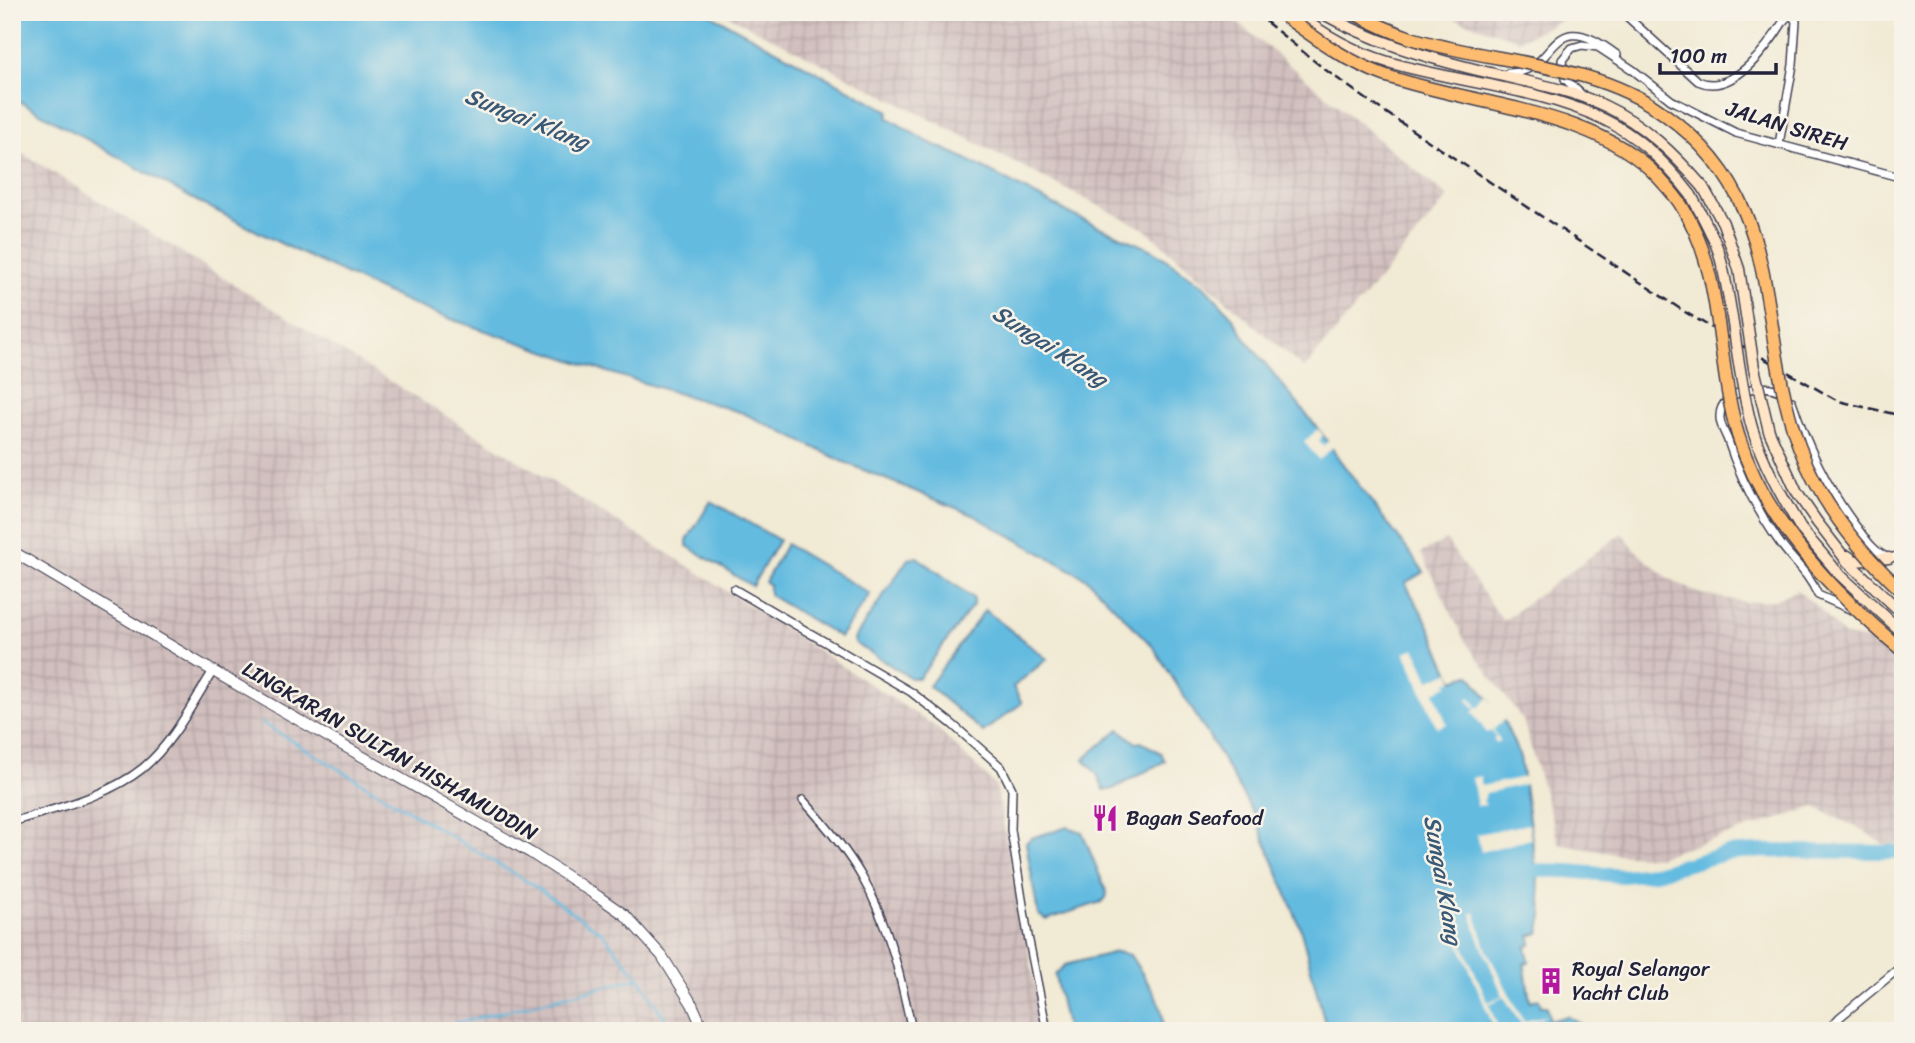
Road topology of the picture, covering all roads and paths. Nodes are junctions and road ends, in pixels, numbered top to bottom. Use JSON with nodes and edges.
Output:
{"nodes":[{"id":1,"x":1279,"y":12,"type":"edge"},
{"id":2,"x":1320,"y":12,"type":"edge"},
{"id":3,"x":1352,"y":12,"type":"edge"},
{"id":4,"x":1622,"y":12,"type":"edge"},
{"id":5,"x":1293,"y":17,"type":"edge"},
{"id":6,"x":1633,"y":70,"type":"junction"},
{"id":7,"x":1488,"y":73,"type":"junction"},
{"id":8,"x":1583,"y":96,"type":"junction"},
{"id":9,"x":1779,"y":145,"type":"junction"},
{"id":10,"x":1903,"y":178,"type":"edge"},
{"id":11,"x":1830,"y":540,"type":"junction"},
{"id":12,"x":12,"y":551,"type":"edge"},
{"id":13,"x":1903,"y":555,"type":"edge"},
{"id":14,"x":1889,"y":558,"type":"junction"},
{"id":15,"x":734,"y":589,"type":"dead end"},
{"id":16,"x":1903,"y":592,"type":"edge"},
{"id":17,"x":1903,"y":614,"type":"edge"},
{"id":18,"x":1891,"y":622,"type":"junction"},
{"id":19,"x":1903,"y":633,"type":"edge"},
{"id":20,"x":1903,"y":651,"type":"edge"},
{"id":21,"x":213,"y":671,"type":"junction"},
{"id":22,"x":803,"y":800,"type":"dead end"},
{"id":23,"x":12,"y":822,"type":"edge"},
{"id":24,"x":1903,"y":965,"type":"edge"},
{"id":25,"x":704,"y":1031,"type":"edge"},
{"id":26,"x":912,"y":1031,"type":"edge"},
{"id":27,"x":1047,"y":1031,"type":"edge"},
{"id":28,"x":1827,"y":1031,"type":"edge"}],
"edges":[{"from":1,"to":5,"type":"main road"},
{"from":2,"to":7,"type":"main road"},
{"from":3,"to":16,"type":"main road","bridge":true},
{"from":4,"to":9,"type":"street"},
{"from":5,"to":18,"type":"main road","bridge":true},
{"from":5,"to":20,"type":"main road","bridge":true},
{"from":6,"to":7,"type":"street"},
{"from":6,"to":8,"type":"street"},
{"from":6,"to":9,"type":"street","name":"JALAN SIREH"},
{"from":7,"to":8,"type":"main road"},
{"from":8,"to":11,"type":"main road","bridge":true},
{"from":9,"to":10,"type":"street","name":"JALAN SIREH"},
{"from":11,"to":14,"type":"main road"},
{"from":11,"to":17,"type":"main road"},
{"from":12,"to":21,"type":"street","name":"LINGKARAN SULTAN HISHAMUDDIN"},
{"from":13,"to":14,"type":"street"},
{"from":14,"to":18,"type":"street"},
{"from":15,"to":27,"type":"street"},
{"from":18,"to":19,"type":"main road"},
{"from":21,"to":23,"type":"street"},
{"from":21,"to":25,"type":"street","name":"LINGKARAN SULTAN HISHAMUDDIN"},
{"from":22,"to":26,"type":"street"},
{"from":24,"to":28,"type":"street"}]}
